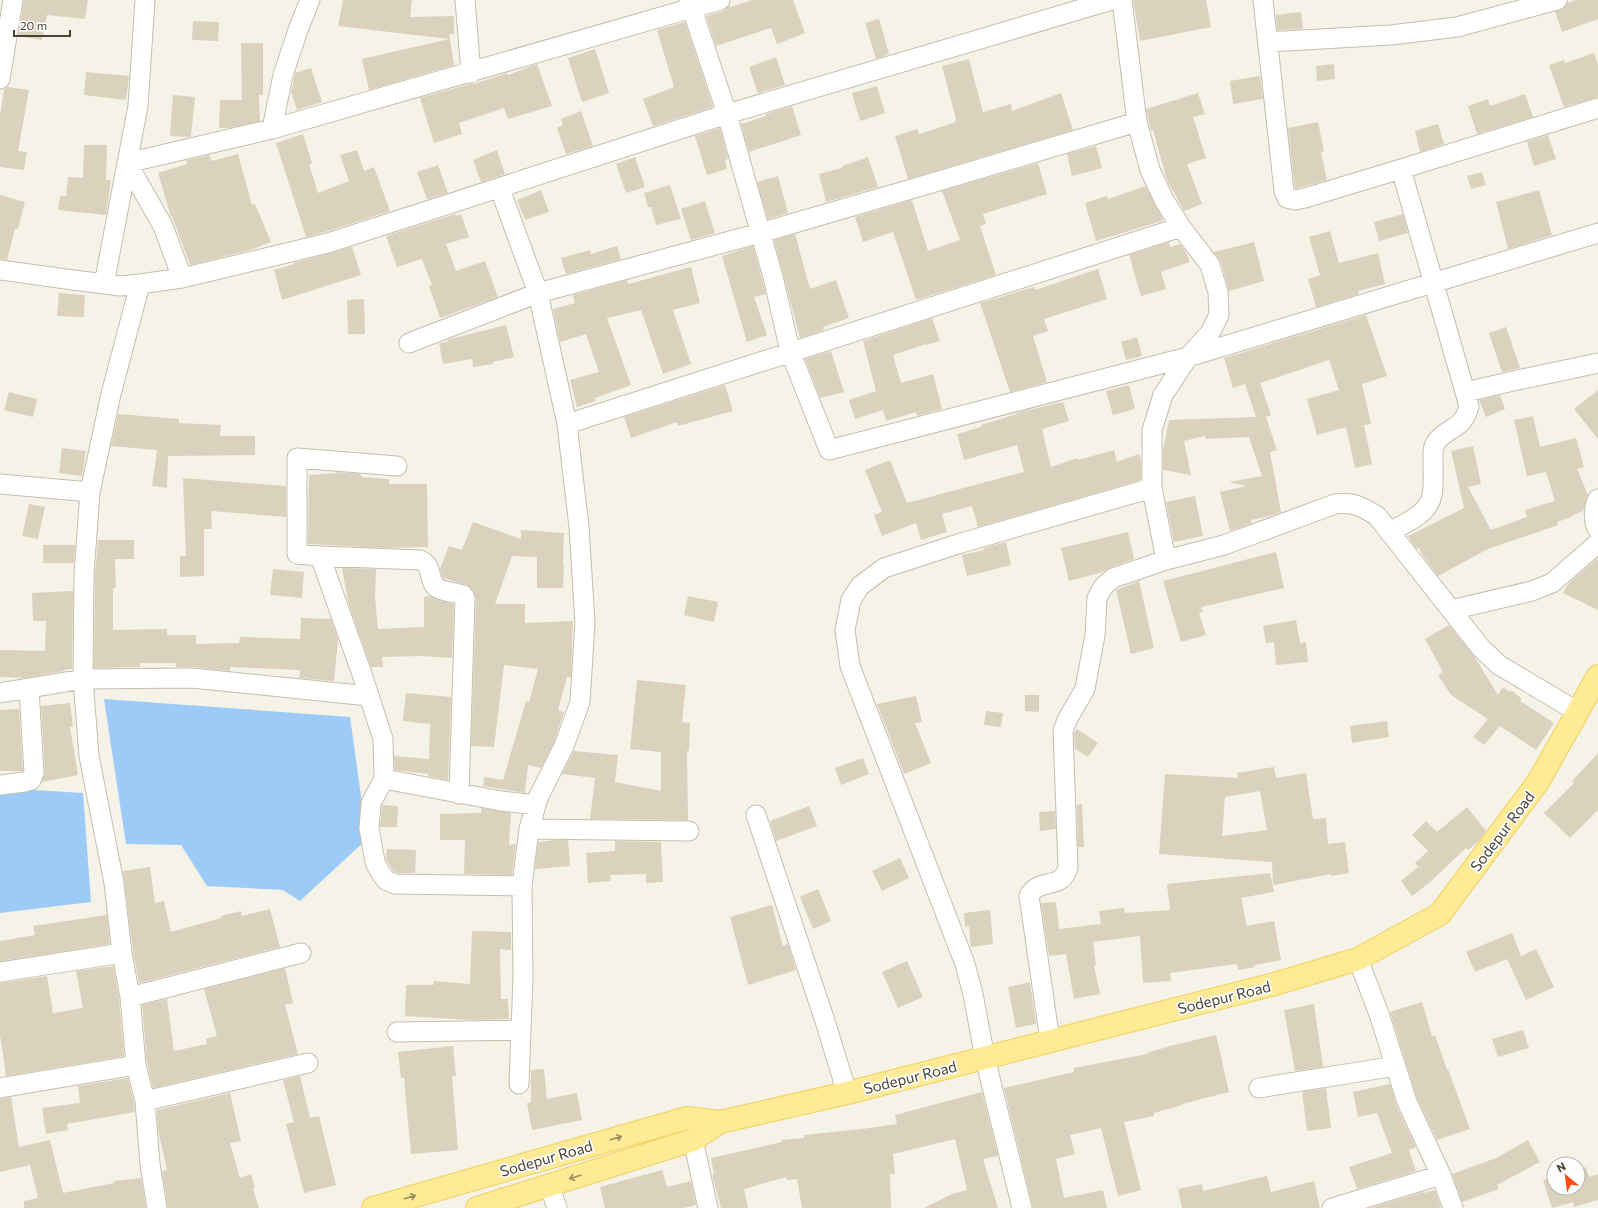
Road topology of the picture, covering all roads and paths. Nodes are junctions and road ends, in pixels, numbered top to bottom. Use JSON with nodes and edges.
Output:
{"nodes":[{"id":1,"x":13,"y":0,"type":"edge"},
{"id":2,"x":145,"y":0,"type":"edge"},
{"id":3,"x":310,"y":0,"type":"edge"},
{"id":4,"x":465,"y":0,"type":"edge"},
{"id":5,"x":720,"y":0,"type":"edge"},
{"id":6,"x":1112,"y":0,"type":"edge"},
{"id":7,"x":1122,"y":0,"type":"edge"},
{"id":8,"x":1263,"y":0,"type":"edge"},
{"id":9,"x":1557,"y":0,"type":"edge"},
{"id":10,"x":691,"y":4,"type":"edge"},
{"id":11,"x":1268,"y":42,"type":"junction"},
{"id":12,"x":471,"y":73,"type":"junction"},
{"id":13,"x":0,"y":79,"type":"edge"},
{"id":14,"x":1598,"y":108,"type":"edge"},
{"id":15,"x":727,"y":114,"type":"junction"},
{"id":16,"x":1137,"y":122,"type":"junction"},
{"id":17,"x":272,"y":129,"type":"junction"},
{"id":18,"x":127,"y":163,"type":"junction"},
{"id":19,"x":1402,"y":169,"type":"junction"},
{"id":20,"x":500,"y":189,"type":"junction"},
{"id":21,"x":1182,"y":227,"type":"junction"},
{"id":22,"x":760,"y":233,"type":"junction"},
{"id":23,"x":1598,"y":233,"type":"edge"},
{"id":24,"x":0,"y":270,"type":"edge"},
{"id":25,"x":182,"y":278,"type":"junction"},
{"id":26,"x":1434,"y":283,"type":"junction"},
{"id":27,"x":104,"y":284,"type":"junction"},
{"id":28,"x":139,"y":289,"type":"junction"},
{"id":29,"x":538,"y":293,"type":"junction"},
{"id":30,"x":409,"y":343,"type":"dead end"},
{"id":31,"x":790,"y":352,"type":"junction"},
{"id":32,"x":1188,"y":357,"type":"junction"},
{"id":33,"x":1598,"y":363,"type":"edge"},
{"id":34,"x":1466,"y":392,"type":"junction"},
{"id":35,"x":567,"y":424,"type":"junction"},
{"id":36,"x":397,"y":466,"type":"dead end"},
{"id":37,"x":0,"y":484,"type":"edge"},
{"id":38,"x":1152,"y":488,"type":"junction"},
{"id":39,"x":90,"y":492,"type":"junction"},
{"id":40,"x":1598,"y":498,"type":"edge"},
{"id":41,"x":1598,"y":530,"type":"edge"},
{"id":42,"x":1389,"y":532,"type":"junction"},
{"id":43,"x":1598,"y":543,"type":"edge"},
{"id":44,"x":320,"y":556,"type":"junction"},
{"id":45,"x":1166,"y":560,"type":"junction"},
{"id":46,"x":1451,"y":610,"type":"junction"},
{"id":47,"x":1598,"y":676,"type":"edge"},
{"id":48,"x":83,"y":679,"type":"junction"},
{"id":49,"x":29,"y":689,"type":"junction"},
{"id":50,"x":0,"y":693,"type":"edge"},
{"id":51,"x":369,"y":696,"type":"junction"},
{"id":52,"x":1588,"y":701,"type":"edge"},
{"id":53,"x":384,"y":779,"type":"junction"},
{"id":54,"x":0,"y":786,"type":"edge"},
{"id":55,"x":459,"y":794,"type":"junction"},
{"id":56,"x":536,"y":805,"type":"junction"},
{"id":57,"x":756,"y":815,"type":"dead end"},
{"id":58,"x":529,"y":829,"type":"junction"},
{"id":59,"x":689,"y":831,"type":"dead end"},
{"id":60,"x":522,"y":886,"type":"junction"},
{"id":61,"x":122,"y":953,"type":"junction"},
{"id":62,"x":300,"y":953,"type":"dead end"},
{"id":63,"x":1358,"y":959,"type":"junction"},
{"id":64,"x":0,"y":972,"type":"edge"},
{"id":65,"x":130,"y":997,"type":"junction"},
{"id":66,"x":521,"y":1030,"type":"junction"},
{"id":67,"x":397,"y":1032,"type":"dead end"},
{"id":68,"x":1050,"y":1041,"type":"junction"},
{"id":69,"x":985,"y":1058,"type":"junction"},
{"id":70,"x":308,"y":1063,"type":"dead end"},
{"id":71,"x":136,"y":1065,"type":"junction"},
{"id":72,"x":1396,"y":1066,"type":"junction"},
{"id":73,"x":519,"y":1084,"type":"dead end"},
{"id":74,"x":0,"y":1088,"type":"edge"},
{"id":75,"x":1258,"y":1088,"type":"dead end"},
{"id":76,"x":847,"y":1093,"type":"junction"},
{"id":77,"x":145,"y":1101,"type":"junction"},
{"id":78,"x":686,"y":1118,"type":"junction"},
{"id":79,"x":720,"y":1122,"type":"junction"},
{"id":80,"x":692,"y":1140,"type":"junction"},
{"id":81,"x":1441,"y":1175,"type":"junction"},
{"id":82,"x":157,"y":1208,"type":"edge"},
{"id":83,"x":373,"y":1208,"type":"edge"},
{"id":84,"x":477,"y":1208,"type":"edge"},
{"id":85,"x":708,"y":1208,"type":"edge"},
{"id":86,"x":1022,"y":1208,"type":"edge"},
{"id":87,"x":1332,"y":1208,"type":"edge"},
{"id":88,"x":1452,"y":1208,"type":"edge"}],
"edges":[{"from":1,"to":13,"type":"street"},
{"from":2,"to":18,"type":"street"},
{"from":3,"to":17,"type":"street"},
{"from":4,"to":12,"type":"street"},
{"from":5,"to":10,"type":"street"},
{"from":6,"to":15,"type":"street"},
{"from":7,"to":16,"type":"street"},
{"from":8,"to":11,"type":"street"},
{"from":9,"to":11,"type":"street"},
{"from":10,"to":12,"type":"street"},
{"from":10,"to":15,"type":"street"},
{"from":11,"to":19,"type":"street"},
{"from":12,"to":17,"type":"street"},
{"from":14,"to":19,"type":"street"},
{"from":15,"to":20,"type":"street"},
{"from":15,"to":22,"type":"street"},
{"from":16,"to":21,"type":"street"},
{"from":16,"to":22,"type":"street"},
{"from":17,"to":18,"type":"street"},
{"from":18,"to":25,"type":"street"},
{"from":18,"to":27,"type":"street"},
{"from":19,"to":26,"type":"street"},
{"from":20,"to":25,"type":"street"},
{"from":20,"to":29,"type":"street"},
{"from":21,"to":31,"type":"street"},
{"from":21,"to":32,"type":"street"},
{"from":22,"to":29,"type":"street"},
{"from":22,"to":31,"type":"street"},
{"from":23,"to":26,"type":"street"},
{"from":24,"to":27,"type":"street"},
{"from":25,"to":28,"type":"street"},
{"from":26,"to":32,"type":"street"},
{"from":26,"to":34,"type":"street"},
{"from":27,"to":28,"type":"street"},
{"from":28,"to":39,"type":"street"},
{"from":29,"to":30,"type":"street"},
{"from":29,"to":35,"type":"street"},
{"from":31,"to":32,"type":"street"},
{"from":31,"to":35,"type":"street"},
{"from":32,"to":38,"type":"street"},
{"from":33,"to":34,"type":"street"},
{"from":34,"to":42,"type":"street"},
{"from":35,"to":56,"type":"street"},
{"from":36,"to":44,"type":"street"},
{"from":37,"to":39,"type":"street"},
{"from":38,"to":45,"type":"street"},
{"from":38,"to":69,"type":"street"},
{"from":39,"to":48,"type":"street"},
{"from":40,"to":41,"type":"street"},
{"from":42,"to":45,"type":"street"},
{"from":42,"to":46,"type":"street"},
{"from":43,"to":46,"type":"street"},
{"from":44,"to":51,"type":"street"},
{"from":44,"to":55,"type":"street"},
{"from":45,"to":68,"type":"street"},
{"from":46,"to":52,"type":"street"},
{"from":47,"to":52,"type":"main road","name":"Sodepur Road"},
{"from":48,"to":49,"type":"street"},
{"from":48,"to":51,"type":"street"},
{"from":48,"to":61,"type":"street"},
{"from":49,"to":50,"type":"street"},
{"from":49,"to":54,"type":"street"},
{"from":51,"to":53,"type":"street"},
{"from":52,"to":63,"type":"main road","name":"Sodepur Road"},
{"from":53,"to":55,"type":"street"},
{"from":53,"to":60,"type":"street"},
{"from":55,"to":56,"type":"street"},
{"from":56,"to":58,"type":"street"},
{"from":57,"to":76,"type":"street"},
{"from":58,"to":59,"type":"street"},
{"from":58,"to":60,"type":"street"},
{"from":60,"to":66,"type":"street"},
{"from":61,"to":64,"type":"street"},
{"from":61,"to":65,"type":"street"},
{"from":62,"to":65,"type":"street"},
{"from":63,"to":68,"type":"main road","name":"Sodepur Road"},
{"from":63,"to":72,"type":"street"},
{"from":65,"to":71,"type":"street"},
{"from":66,"to":67,"type":"street"},
{"from":66,"to":73,"type":"street"},
{"from":68,"to":69,"type":"main road","name":"Sodepur Road"},
{"from":69,"to":76,"type":"main road","name":"Sodepur Road"},
{"from":69,"to":86,"type":"street"},
{"from":70,"to":77,"type":"street"},
{"from":71,"to":74,"type":"street"},
{"from":71,"to":77,"type":"street"},
{"from":72,"to":75,"type":"street"},
{"from":72,"to":81,"type":"street"},
{"from":76,"to":79,"type":"main road","name":"Sodepur Road"},
{"from":77,"to":82,"type":"street"},
{"from":78,"to":79,"type":"main road","name":"Sodepur Road"},
{"from":78,"to":80,"type":"main road"},
{"from":83,"to":78,"type":"main road","name":"Sodepur Road","one_way":true},
{"from":79,"to":80,"type":"main road","name":"Sodepur Road"},
{"from":80,"to":84,"type":"main road","name":"Sodepur Road","one_way":true},
{"from":80,"to":85,"type":"street"},
{"from":81,"to":87,"type":"street"},
{"from":81,"to":88,"type":"street"}]}
